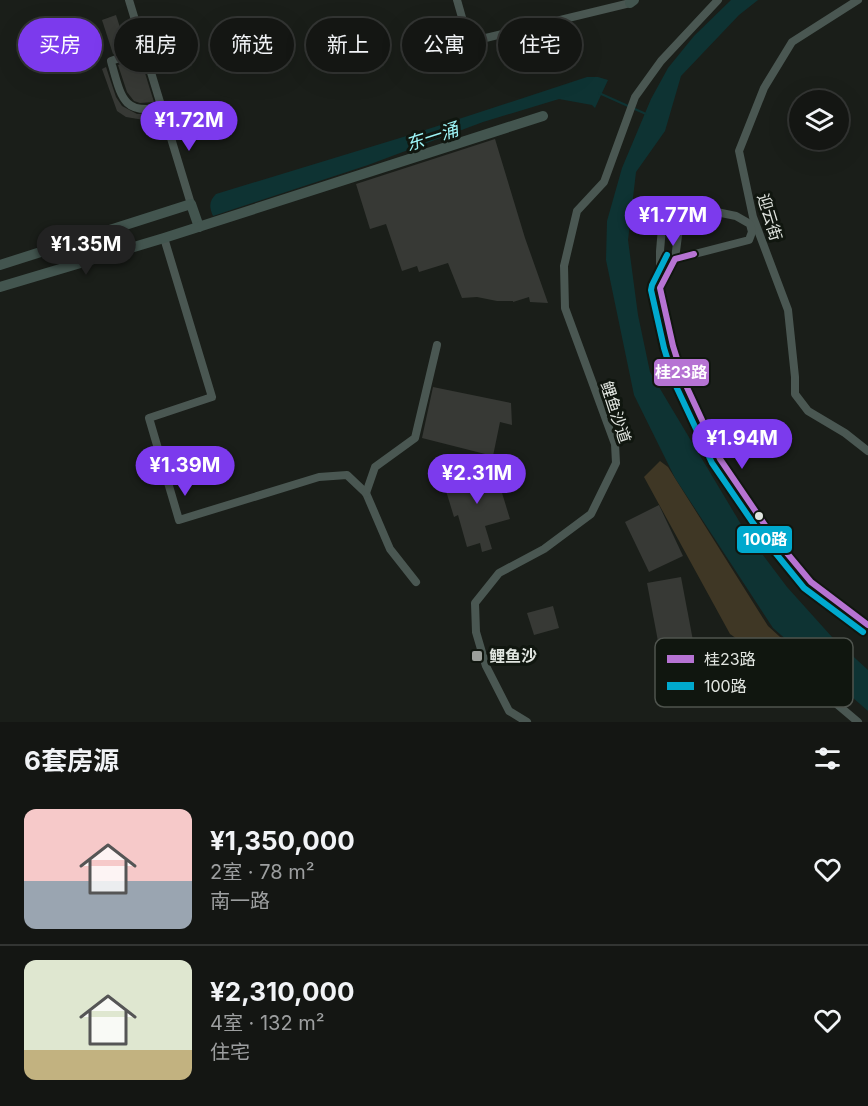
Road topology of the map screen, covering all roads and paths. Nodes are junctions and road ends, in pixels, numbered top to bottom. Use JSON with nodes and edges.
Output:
{"nodes":[{"id":1,"x":129,"y":0,"type":"edge"},
{"id":2,"x":457,"y":0,"type":"edge"},
{"id":3,"x":718,"y":0,"type":"edge"},
{"id":4,"x":858,"y":0,"type":"edge"},
{"id":5,"x":632,"y":2,"type":"edge"},
{"id":6,"x":135,"y":18,"type":"edge"},
{"id":7,"x":114,"y":72,"type":"edge"},
{"id":8,"x":151,"y":72,"type":"edge"},
{"id":9,"x":162,"y":107,"type":"junction"},
{"id":10,"x":543,"y":116,"type":"dead end"},
{"id":11,"x":191,"y":204,"type":"junction"},
{"id":12,"x":664,"y":204,"type":"dead end"},
{"id":13,"x":199,"y":227,"type":"junction"},
{"id":14,"x":164,"y":238,"type":"junction"},
{"id":15,"x":675,"y":259,"type":"junction"},
{"id":16,"x":0,"y":265,"type":"edge"},
{"id":17,"x":0,"y":287,"type":"edge"},
{"id":18,"x":660,"y":288,"type":"junction"},
{"id":19,"x":437,"y":345,"type":"dead end"},
{"id":20,"x":868,"y":451,"type":"edge"},
{"id":21,"x":366,"y":493,"type":"junction"},
{"id":22,"x":416,"y":582,"type":"dead end"},
{"id":23,"x":868,"y":625,"type":"edge"},
{"id":24,"x":840,"y":707,"type":"edge"},
{"id":25,"x":527,"y":722,"type":"edge"},
{"id":26,"x":858,"y":722,"type":"edge"}],
"edges":[{"from":1,"to":6,"type":"street"},
{"from":2,"to":5,"type":"street"},
{"from":3,"to":25,"type":"street","name":"鲤鱼沙道"},
{"from":4,"to":20,"type":"street","name":"迎云街"},
{"from":7,"to":9,"type":"street"},
{"from":8,"to":9,"type":"street"},
{"from":9,"to":11,"type":"street"},
{"from":10,"to":13,"type":"main road"},
{"from":11,"to":13,"type":"main road"},
{"from":11,"to":16,"type":"main road"},
{"from":12,"to":18,"type":"street"},
{"from":13,"to":14,"type":"main road"},
{"from":14,"to":17,"type":"main road"},
{"from":14,"to":21,"type":"street"},
{"from":15,"to":15,"type":"street"},
{"from":15,"to":18,"type":"street"},
{"from":18,"to":23,"type":"street"},
{"from":19,"to":21,"type":"street"},
{"from":21,"to":22,"type":"street"},
{"from":24,"to":26,"type":"street"}]}
